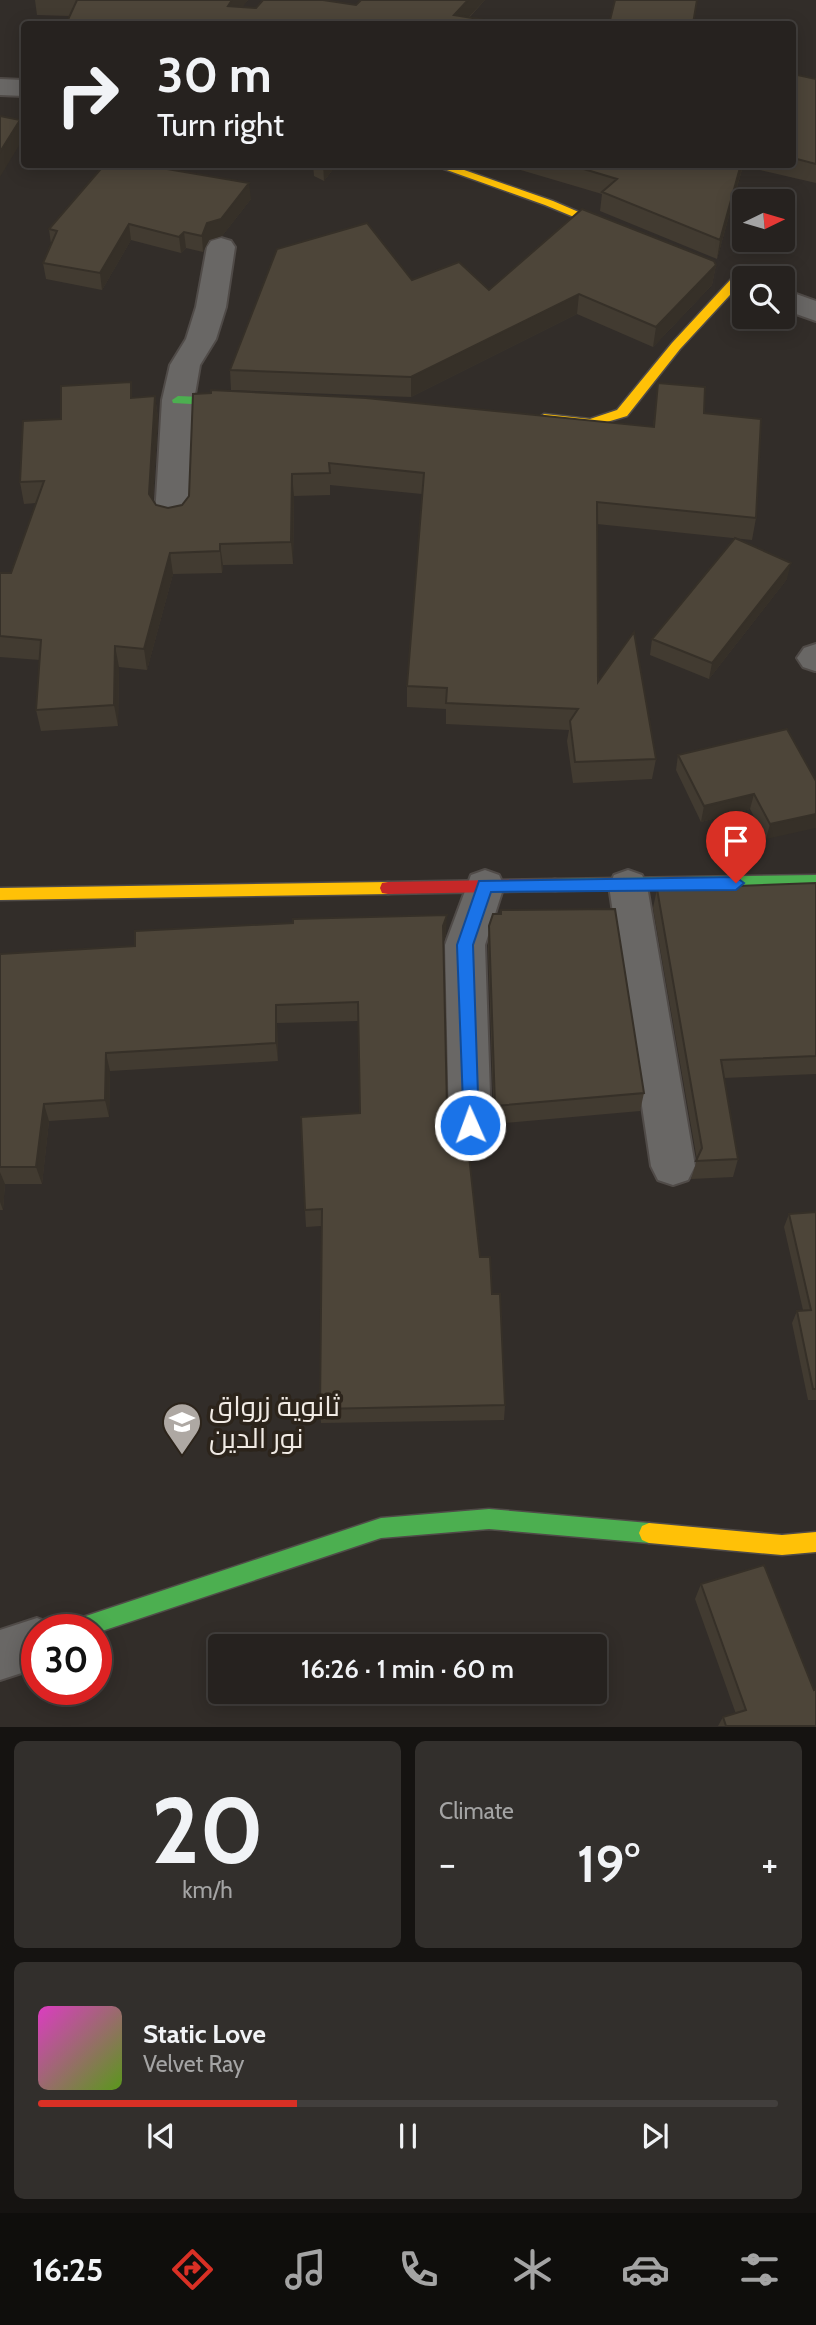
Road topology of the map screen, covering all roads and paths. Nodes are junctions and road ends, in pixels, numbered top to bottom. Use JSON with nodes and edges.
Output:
{"nodes":[{"id":1,"x":0,"y":87,"type":"edge"},
{"id":2,"x":21,"y":88,"type":"edge"},
{"id":3,"x":446,"y":168,"type":"edge"},
{"id":4,"x":637,"y":239,"type":"edge"},
{"id":5,"x":221,"y":247,"type":"dead end"},
{"id":6,"x":732,"y":282,"type":"edge"},
{"id":7,"x":795,"y":303,"type":"edge"},
{"id":8,"x":816,"y":312,"type":"edge"},
{"id":9,"x":178,"y":400,"type":"junction"},
{"id":10,"x":261,"y":404,"type":"edge"},
{"id":11,"x":522,"y":416,"type":"edge"},
{"id":12,"x":172,"y":516,"type":"edge"},
{"id":13,"x":816,"y":881,"type":"edge"},
{"id":14,"x":485,"y":886,"type":"junction"},
{"id":15,"x":628,"y":886,"type":"junction"},
{"id":16,"x":0,"y":894,"type":"edge"},
{"id":17,"x":470,"y":1125,"type":"dead end"},
{"id":18,"x":673,"y":1166,"type":"dead end"},
{"id":19,"x":816,"y":1542,"type":"edge"},
{"id":20,"x":112,"y":1617,"type":"edge"},
{"id":21,"x":21,"y":1648,"type":"edge"},
{"id":22,"x":0,"y":1655,"type":"edge"}],
"edges":[{"from":1,"to":2,"type":"street"},
{"from":3,"to":4,"type":"street"},
{"from":5,"to":9,"type":"street"},
{"from":6,"to":11,"type":"street"},
{"from":7,"to":8,"type":"street"},
{"from":9,"to":10,"type":"street"},
{"from":9,"to":12,"type":"street"},
{"from":13,"to":15,"type":"street"},
{"from":14,"to":15,"type":"street"},
{"from":14,"to":16,"type":"street"},
{"from":14,"to":17,"type":"street"},
{"from":15,"to":18,"type":"street"},
{"from":19,"to":20,"type":"street"},
{"from":21,"to":22,"type":"street"}]}
